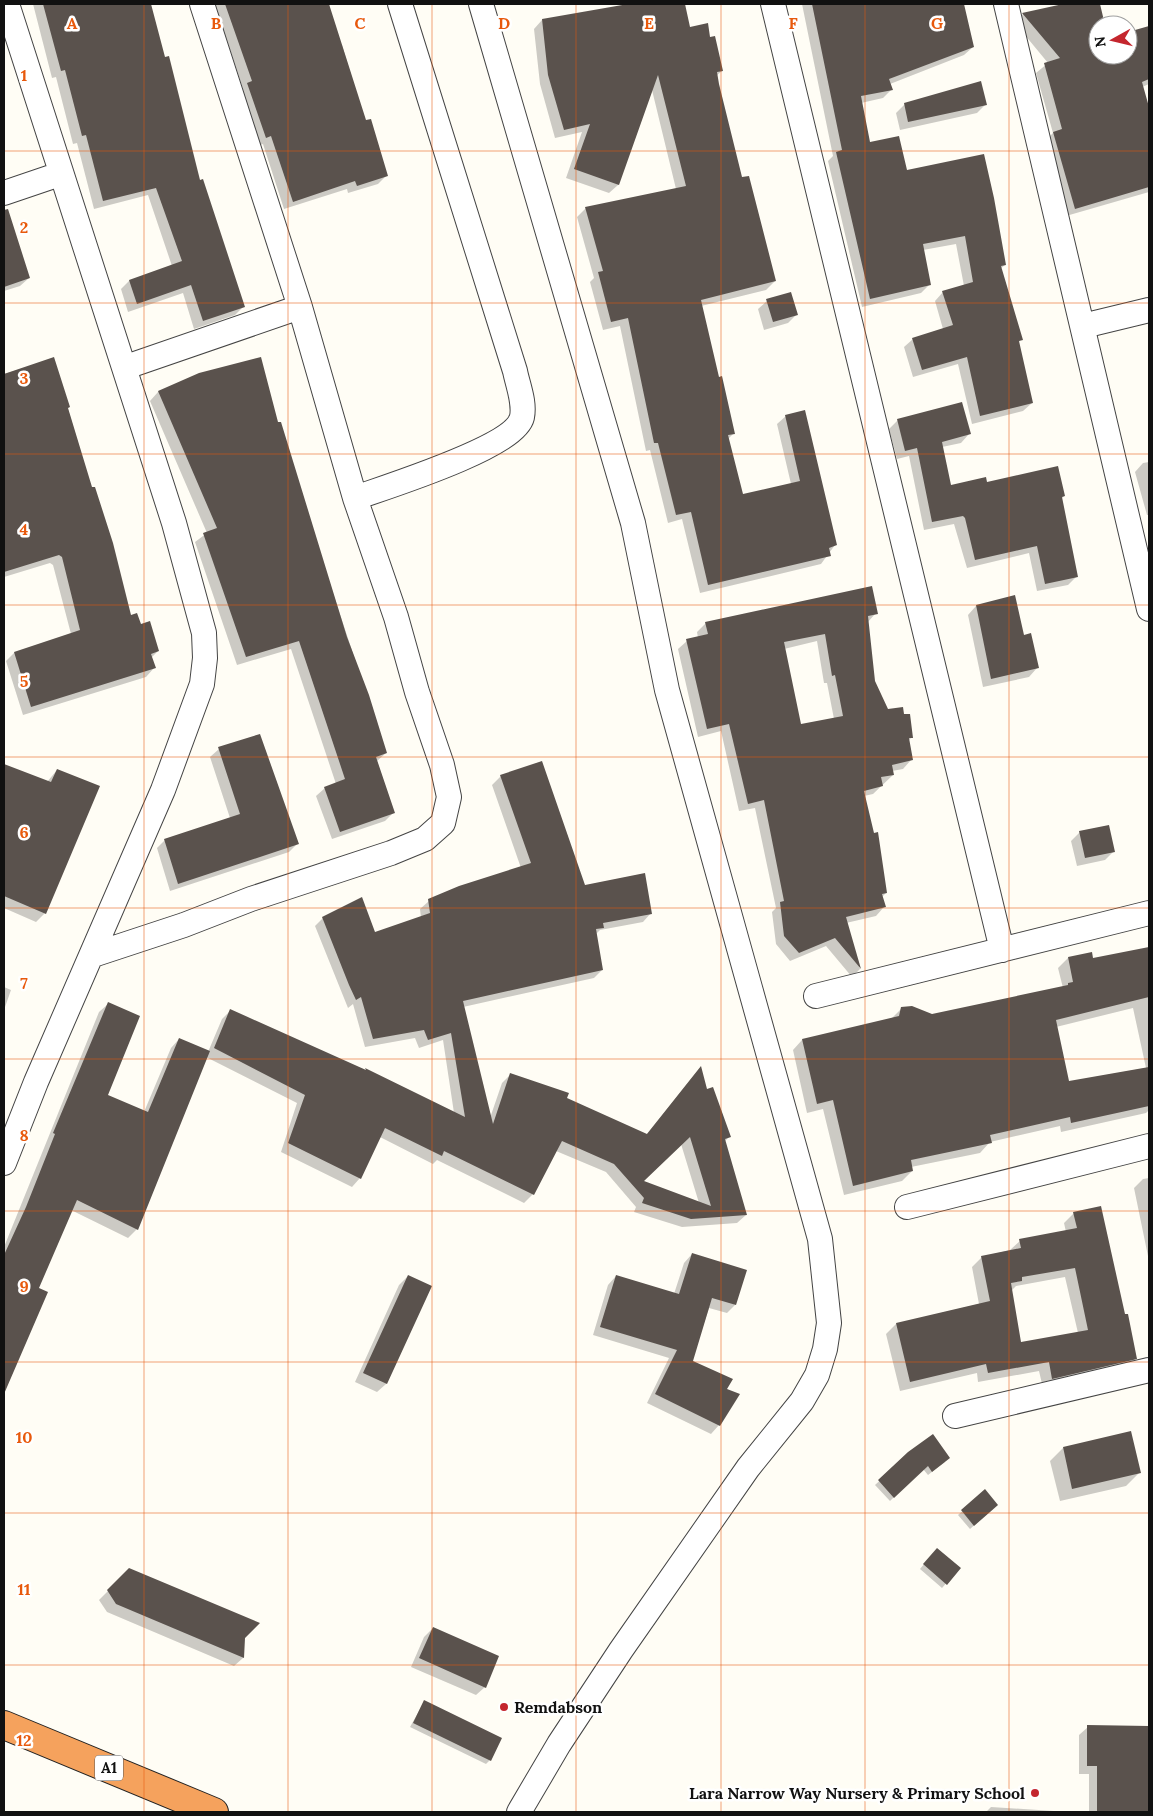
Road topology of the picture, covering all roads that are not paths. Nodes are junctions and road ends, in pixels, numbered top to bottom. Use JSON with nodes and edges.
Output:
{"nodes":[{"id":1,"x":7,"y":4,"type":"edge"},
{"id":2,"x":202,"y":4,"type":"edge"},
{"id":3,"x":400,"y":4,"type":"edge"},
{"id":4,"x":482,"y":4,"type":"edge"},
{"id":5,"x":773,"y":4,"type":"edge"},
{"id":6,"x":1006,"y":4,"type":"edge"},
{"id":7,"x":60,"y":174,"type":"junction"},
{"id":8,"x":4,"y":193,"type":"edge"},
{"id":9,"x":300,"y":307,"type":"junction"},
{"id":10,"x":1149,"y":310,"type":"edge"},
{"id":11,"x":1083,"y":326,"type":"junction"},
{"id":12,"x":126,"y":367,"type":"junction"},
{"id":13,"x":356,"y":498,"type":"junction"},
{"id":14,"x":1149,"y":609,"type":"edge"},
{"id":15,"x":1149,"y":913,"type":"edge"},
{"id":16,"x":1002,"y":950,"type":"junction"},
{"id":17,"x":93,"y":955,"type":"junction"},
{"id":18,"x":816,"y":996,"type":"dead end"},
{"id":19,"x":1149,"y":1146,"type":"edge"},
{"id":20,"x":4,"y":1163,"type":"edge"},
{"id":21,"x":906,"y":1207,"type":"dead end"},
{"id":22,"x":1149,"y":1370,"type":"edge"},
{"id":23,"x":955,"y":1416,"type":"dead end"},
{"id":24,"x":4,"y":1724,"type":"edge"},
{"id":25,"x":214,"y":1812,"type":"edge"},
{"id":26,"x":519,"y":1812,"type":"edge"}],
"edges":[{"from":1,"to":7,"type":"street"},
{"from":2,"to":9,"type":"street"},
{"from":3,"to":13,"type":"street"},
{"from":4,"to":26,"type":"street"},
{"from":5,"to":16,"type":"street"},
{"from":6,"to":11,"type":"street"},
{"from":7,"to":8,"type":"street"},
{"from":7,"to":12,"type":"street"},
{"from":9,"to":12,"type":"street"},
{"from":9,"to":13,"type":"street"},
{"from":10,"to":11,"type":"street"},
{"from":11,"to":14,"type":"street"},
{"from":12,"to":17,"type":"street"},
{"from":13,"to":17,"type":"street"},
{"from":15,"to":16,"type":"street"},
{"from":16,"to":18,"type":"street"},
{"from":17,"to":20,"type":"street"},
{"from":19,"to":21,"type":"street"},
{"from":22,"to":23,"type":"street"},
{"from":24,"to":25,"type":"highway","number":"A1"}]}
